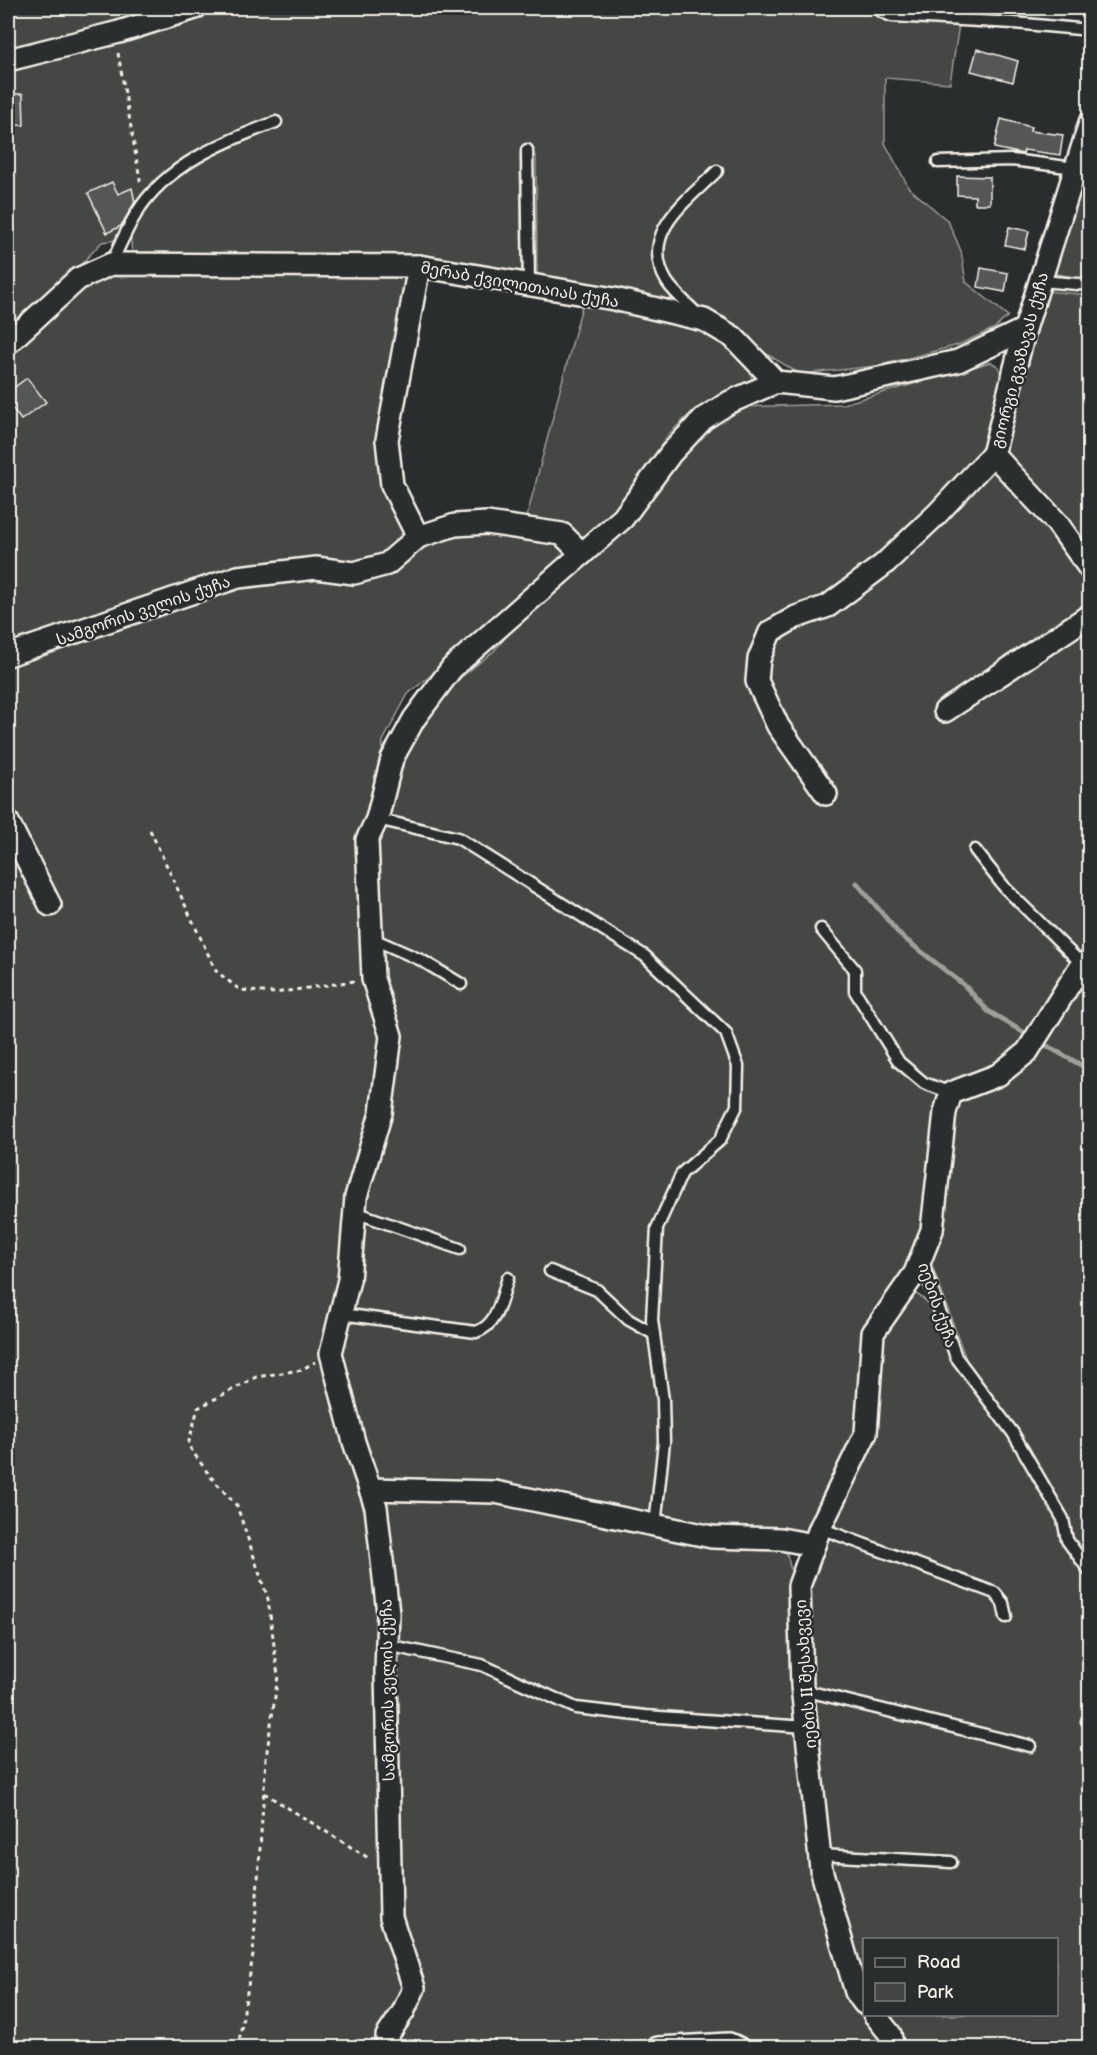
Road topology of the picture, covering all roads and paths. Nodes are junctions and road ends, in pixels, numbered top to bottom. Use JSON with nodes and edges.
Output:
{"nodes":[{"id":1,"x":195,"y":8,"type":"edge"},
{"id":2,"x":880,"y":8,"type":"edge"},
{"id":3,"x":1089,"y":30,"type":"edge"},
{"id":4,"x":115,"y":33,"type":"junction"},
{"id":5,"x":8,"y":60,"type":"edge"},
{"id":6,"x":276,"y":122,"type":"dead end"},
{"id":7,"x":1089,"y":123,"type":"edge"},
{"id":8,"x":527,"y":150,"type":"dead end"},
{"id":9,"x":938,"y":162,"type":"dead end"},
{"id":10,"x":1075,"y":168,"type":"junction"},
{"id":11,"x":717,"y":171,"type":"dead end"},
{"id":12,"x":144,"y":205,"type":"junction"},
{"id":13,"x":111,"y":264,"type":"junction"},
{"id":14,"x":419,"y":266,"type":"junction"},
{"id":15,"x":1040,"y":281,"type":"junction"},
{"id":16,"x":529,"y":285,"type":"junction"},
{"id":17,"x":1089,"y":285,"type":"edge"},
{"id":18,"x":704,"y":320,"type":"junction"},
{"id":19,"x":1025,"y":329,"type":"junction"},
{"id":20,"x":8,"y":343,"type":"edge"},
{"id":21,"x":776,"y":382,"type":"junction"},
{"id":22,"x":993,"y":454,"type":"junction"},
{"id":23,"x":418,"y":537,"type":"junction"},
{"id":24,"x":582,"y":554,"type":"junction"},
{"id":25,"x":1089,"y":569,"type":"edge"},
{"id":26,"x":1089,"y":615,"type":"edge"},
{"id":27,"x":8,"y":655,"type":"edge"},
{"id":28,"x":945,"y":711,"type":"dead end"},
{"id":29,"x":826,"y":794,"type":"dead end"},
{"id":30,"x":377,"y":819,"type":"junction"},
{"id":31,"x":8,"y":822,"type":"edge"},
{"id":32,"x":150,"y":830,"type":"dead end"},
{"id":33,"x":975,"y":850,"type":"dead end"},
{"id":34,"x":50,"y":904,"type":"dead end"},
{"id":35,"x":821,"y":929,"type":"dead end"},
{"id":36,"x":371,"y":939,"type":"junction"},
{"id":37,"x":1086,"y":963,"type":"edge"},
{"id":38,"x":373,"y":979,"type":"junction"},
{"id":39,"x":461,"y":984,"type":"dead end"},
{"id":40,"x":951,"y":1093,"type":"junction"},
{"id":41,"x":355,"y":1212,"type":"junction"},
{"id":42,"x":460,"y":1249,"type":"dead end"},
{"id":43,"x":921,"y":1258,"type":"junction"},
{"id":44,"x":550,"y":1271,"type":"dead end"},
{"id":45,"x":508,"y":1278,"type":"dead end"},
{"id":46,"x":341,"y":1314,"type":"junction"},
{"id":47,"x":654,"y":1334,"type":"junction"},
{"id":48,"x":331,"y":1353,"type":"junction"},
{"id":49,"x":370,"y":1489,"type":"junction"},
{"id":50,"x":655,"y":1526,"type":"junction"},
{"id":51,"x":817,"y":1536,"type":"junction"},
{"id":52,"x":1089,"y":1572,"type":"edge"},
{"id":53,"x":1006,"y":1617,"type":"dead end"},
{"id":54,"x":387,"y":1645,"type":"junction"},
{"id":55,"x":803,"y":1690,"type":"junction"},
{"id":56,"x":807,"y":1727,"type":"junction"},
{"id":57,"x":1030,"y":1746,"type":"dead end"},
{"id":58,"x":264,"y":1793,"type":"junction"},
{"id":59,"x":820,"y":1855,"type":"junction"},
{"id":60,"x":951,"y":1862,"type":"dead end"},
{"id":61,"x":390,"y":1872,"type":"junction"},
{"id":62,"x":863,"y":2002,"type":"edge"},
{"id":63,"x":876,"y":2016,"type":"edge"},
{"id":64,"x":238,"y":2048,"type":"edge"},
{"id":65,"x":388,"y":2048,"type":"edge"},
{"id":66,"x":658,"y":2048,"type":"edge"},
{"id":67,"x":738,"y":2048,"type":"edge"},
{"id":68,"x":893,"y":2048,"type":"edge"}],
"edges":[{"from":1,"to":4,"type":"street"},
{"from":2,"to":3,"type":"lane"},
{"from":4,"to":5,"type":"street"},
{"from":4,"to":12,"type":"path"},
{"from":6,"to":12,"type":"lane"},
{"from":7,"to":10,"type":"street","name":"გიორგი გვაზავას ქუჩა"},
{"from":8,"to":16,"type":"lane"},
{"from":9,"to":10,"type":"lane"},
{"from":10,"to":15,"type":"street","name":"გიორგი გვაზავას ქუჩა"},
{"from":11,"to":18,"type":"lane"},
{"from":12,"to":13,"type":"lane"},
{"from":13,"to":14,"type":"street","name":"მერაბ ქვილითაიას ქუჩა"},
{"from":13,"to":20,"type":"street","name":"მერაბ ქვილითაიას ქუჩა"},
{"from":14,"to":16,"type":"street","name":"მერაბ ქვილითაიას ქუჩა"},
{"from":14,"to":23,"type":"street"},
{"from":15,"to":17,"type":"lane"},
{"from":15,"to":19,"type":"street","name":"გიორგი გვაზავას ქუჩა"},
{"from":16,"to":18,"type":"street","name":"მერაბ ქვილითაიას ქუჩა"},
{"from":18,"to":21,"type":"street","name":"მერაბ ქვილითაიას ქუჩა"},
{"from":19,"to":21,"type":"street"},
{"from":19,"to":22,"type":"street","name":"გიორგი გვაზავას ქუჩა"},
{"from":21,"to":24,"type":"street"},
{"from":22,"to":25,"type":"street"},
{"from":22,"to":29,"type":"street","name":"გიორგი გვაზავას ქუჩა"},
{"from":23,"to":24,"type":"street","name":"სამგორის ველის ქუჩა"},
{"from":23,"to":27,"type":"street","name":"სამგორის ველის ქუჩა"},
{"from":24,"to":30,"type":"street"},
{"from":26,"to":28,"type":"street"},
{"from":30,"to":36,"type":"street"},
{"from":30,"to":47,"type":"lane"},
{"from":31,"to":34,"type":"street"},
{"from":32,"to":38,"type":"path"},
{"from":33,"to":37,"type":"lane"},
{"from":35,"to":40,"type":"lane"},
{"from":36,"to":38,"type":"street"},
{"from":36,"to":39,"type":"lane"},
{"from":37,"to":40,"type":"street"},
{"from":38,"to":41,"type":"street"},
{"from":40,"to":43,"type":"street","name":"იების ქუჩა"},
{"from":41,"to":42,"type":"lane"},
{"from":41,"to":46,"type":"street"},
{"from":43,"to":51,"type":"street","name":"იების II შესახვევი"},
{"from":43,"to":52,"type":"lane","name":"იების ქუჩა"},
{"from":44,"to":47,"type":"lane"},
{"from":45,"to":46,"type":"lane"},
{"from":46,"to":48,"type":"street"},
{"from":47,"to":50,"type":"lane"},
{"from":48,"to":49,"type":"street","name":"სამგორის ველის ქუჩა"},
{"from":48,"to":58,"type":"path"},
{"from":49,"to":50,"type":"street"},
{"from":49,"to":54,"type":"street","name":"სამგორის ველის ქუჩა"},
{"from":50,"to":51,"type":"street"},
{"from":51,"to":53,"type":"lane"},
{"from":51,"to":55,"type":"street","name":"იების II შესახვევი"},
{"from":54,"to":56,"type":"lane"},
{"from":54,"to":61,"type":"street","name":"სამგორის ველის ქუჩა"},
{"from":55,"to":56,"type":"street","name":"იების II შესახვევი"},
{"from":55,"to":57,"type":"lane"},
{"from":56,"to":59,"type":"street","name":"იების II შესახვევი"},
{"from":58,"to":61,"type":"path"},
{"from":58,"to":64,"type":"path"},
{"from":59,"to":60,"type":"lane"},
{"from":59,"to":62,"type":"street","name":"იების II შესახვევი"},
{"from":61,"to":65,"type":"street","name":"სამგორის ველის ქუჩა"},
{"from":63,"to":68,"type":"street"},
{"from":66,"to":67,"type":"street"}]}
